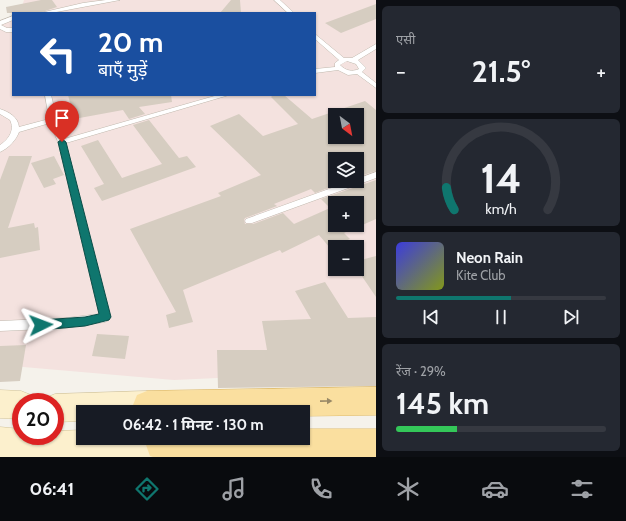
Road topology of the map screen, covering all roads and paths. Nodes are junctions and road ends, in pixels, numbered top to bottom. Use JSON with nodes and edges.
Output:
{"nodes":[{"id":1,"x":117,"y":0,"type":"edge"},
{"id":2,"x":277,"y":0,"type":"edge"},
{"id":3,"x":96,"y":1,"type":"edge"},
{"id":4,"x":47,"y":12,"type":"edge"},
{"id":5,"x":290,"y":12,"type":"edge"},
{"id":6,"x":12,"y":19,"type":"edge"},
{"id":7,"x":1,"y":25,"type":"edge"},
{"id":8,"x":12,"y":30,"type":"edge"},
{"id":9,"x":316,"y":37,"type":"edge"},
{"id":10,"x":376,"y":46,"type":"edge"},
{"id":11,"x":343,"y":60,"type":"junction"},
{"id":12,"x":354,"y":60,"type":"junction"},
{"id":13,"x":339,"y":68,"type":"junction"},
{"id":14,"x":316,"y":71,"type":"edge"},
{"id":15,"x":358,"y":72,"type":"junction"},
{"id":16,"x":376,"y":86,"type":"edge"},
{"id":17,"x":48,"y":96,"type":"edge"},
{"id":18,"x":223,"y":96,"type":"edge"},
{"id":19,"x":0,"y":111,"type":"edge"},
{"id":20,"x":53,"y":120,"type":"junction"},
{"id":21,"x":16,"y":130,"type":"junction"},
{"id":22,"x":62,"y":142,"type":"junction"},
{"id":23,"x":0,"y":149,"type":"edge"},
{"id":24,"x":376,"y":175,"type":"edge"},
{"id":25,"x":249,"y":221,"type":"dead end"},
{"id":26,"x":0,"y":326,"type":"edge"},
{"id":27,"x":376,"y":401,"type":"edge"},
{"id":28,"x":0,"y":404,"type":"edge"},
{"id":29,"x":12,"y":405,"type":"edge"},
{"id":30,"x":254,"y":405,"type":"edge"},
{"id":31,"x":64,"y":408,"type":"edge"},
{"id":32,"x":76,"y":408,"type":"edge"},
{"id":33,"x":0,"y":442,"type":"edge"},
{"id":34,"x":376,"y":444,"type":"edge"},
{"id":35,"x":176,"y":447,"type":"edge"},
{"id":36,"x":274,"y":451,"type":"edge"}],
"edges":[{"from":1,"to":3,"type":"lane"},
{"from":2,"to":5,"type":"lane"},
{"from":3,"to":4,"type":"lane"},
{"from":6,"to":7,"type":"lane"},
{"from":7,"to":8,"type":"lane"},
{"from":9,"to":11,"type":"lane"},
{"from":10,"to":12,"type":"lane"},
{"from":11,"to":12,"type":"lane"},
{"from":11,"to":13,"type":"lane"},
{"from":12,"to":15,"type":"lane"},
{"from":13,"to":14,"type":"lane"},
{"from":13,"to":15,"type":"lane"},
{"from":15,"to":16,"type":"lane"},
{"from":17,"to":20,"type":"lane"},
{"from":18,"to":22,"type":"lane"},
{"from":19,"to":21,"type":"lane"},
{"from":20,"to":21,"type":"lane"},
{"from":20,"to":22,"type":"lane"},
{"from":21,"to":23,"type":"lane"},
{"from":22,"to":26,"type":"lane"},
{"from":24,"to":25,"type":"lane"},
{"from":30,"to":27,"type":"main road","one_way":true},
{"from":28,"to":29,"type":"main road"},
{"from":31,"to":32,"type":"main road"},
{"from":33,"to":35,"type":"main road"},
{"from":34,"to":36,"type":"main road"},
{"from":35,"to":36,"type":"main road"}]}
